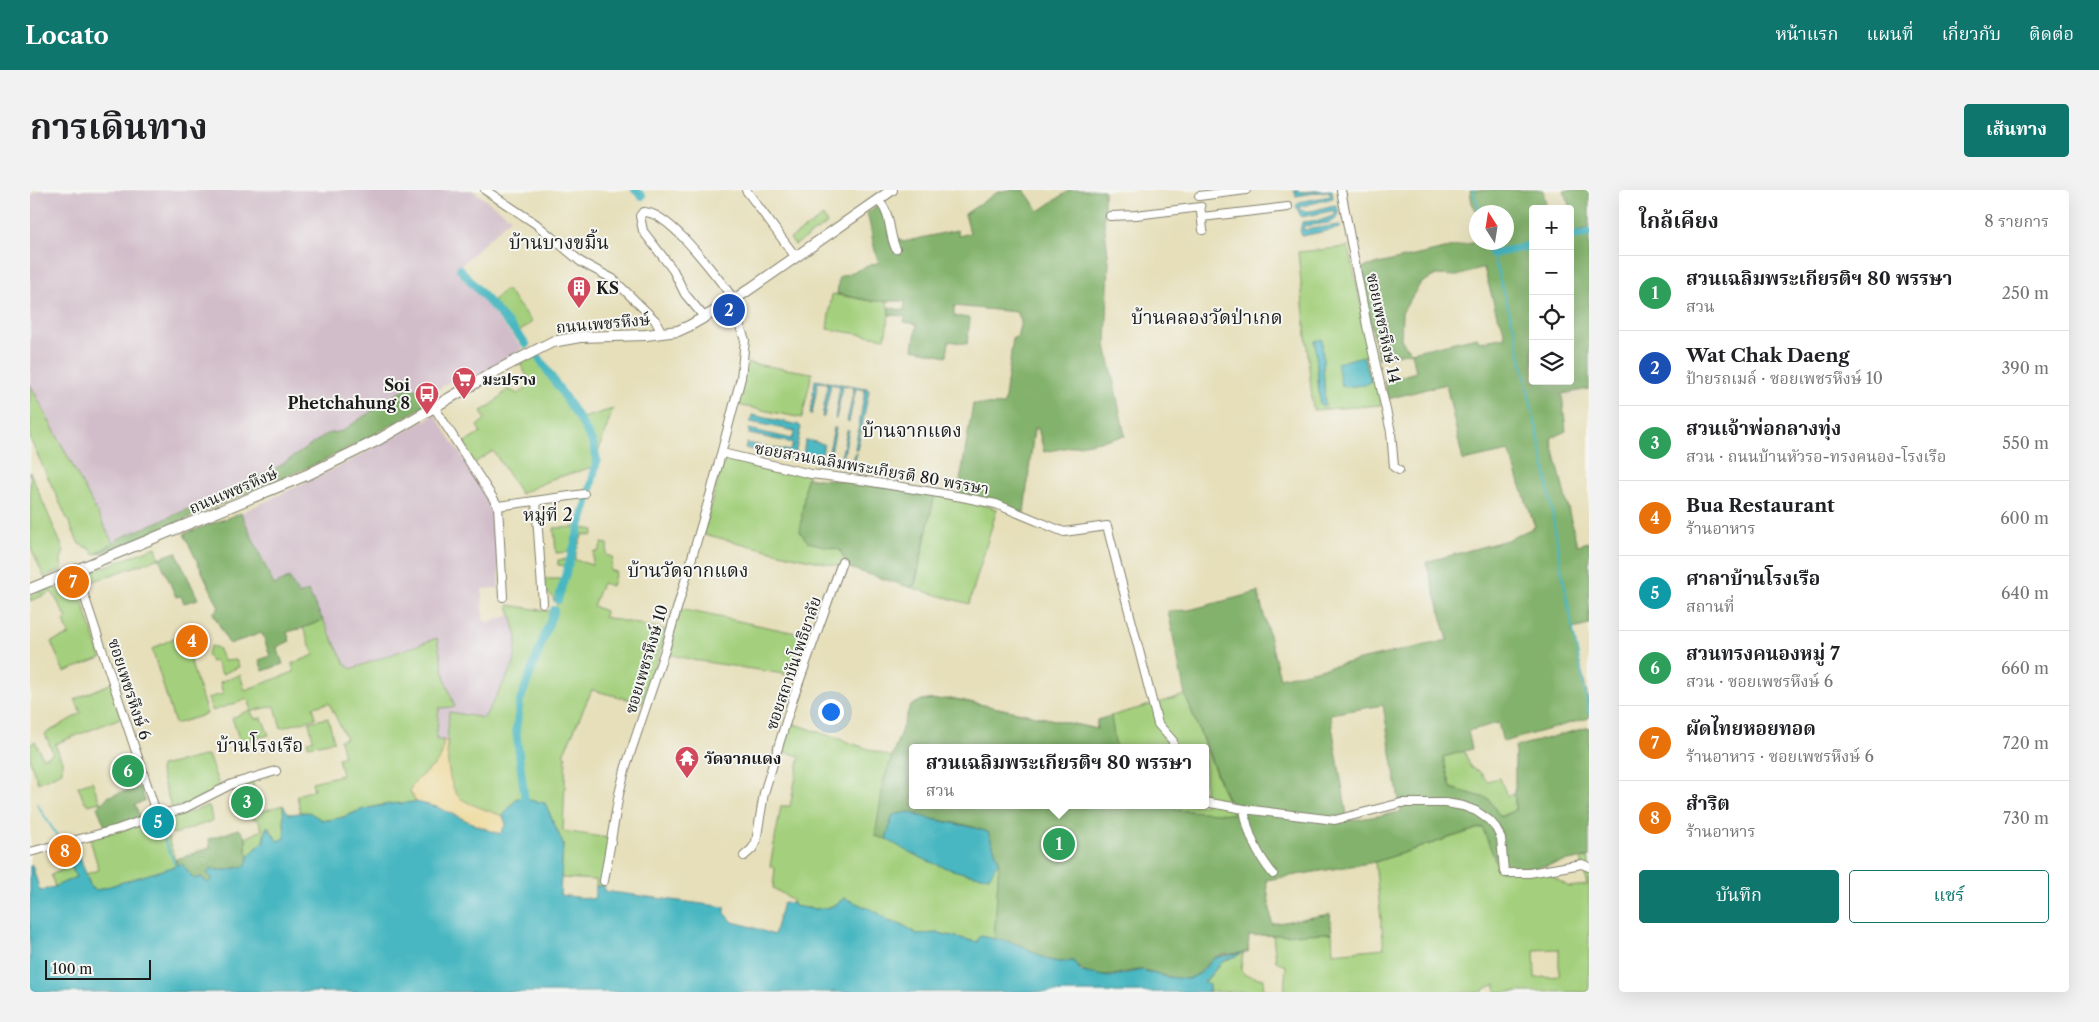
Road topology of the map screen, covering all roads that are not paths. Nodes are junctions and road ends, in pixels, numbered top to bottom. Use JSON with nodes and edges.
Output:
{"nodes":[{"id":1,"x":485,"y":190,"type":"edge"},
{"id":2,"x":746,"y":190,"type":"edge"},
{"id":3,"x":892,"y":190,"type":"edge"},
{"id":4,"x":1246,"y":190,"type":"edge"},
{"id":5,"x":1341,"y":190,"type":"edge"},
{"id":6,"x":1199,"y":193,"type":"edge"},
{"id":7,"x":877,"y":200,"type":"junction"},
{"id":8,"x":1201,"y":207,"type":"junction"},
{"id":9,"x":1288,"y":207,"type":"dead end"},
{"id":10,"x":1110,"y":216,"type":"dead end"},
{"id":11,"x":1202,"y":217,"type":"junction"},
{"id":12,"x":1203,"y":230,"type":"dead end"},
{"id":13,"x":896,"y":250,"type":"dead end"},
{"id":14,"x":795,"y":256,"type":"junction"},
{"id":15,"x":732,"y":300,"type":"junction"},
{"id":16,"x":704,"y":318,"type":"junction"},
{"id":17,"x":662,"y":333,"type":"junction"},
{"id":18,"x":434,"y":407,"type":"junction"},
{"id":19,"x":722,"y":453,"type":"junction"},
{"id":20,"x":1398,"y":470,"type":"dead end"},
{"id":21,"x":584,"y":494,"type":"dead end"},
{"id":22,"x":536,"y":501,"type":"junction"},
{"id":23,"x":498,"y":506,"type":"junction"},
{"id":24,"x":842,"y":562,"type":"dead end"},
{"id":25,"x":76,"y":571,"type":"junction"},
{"id":26,"x":30,"y":589,"type":"edge"},
{"id":27,"x":504,"y":597,"type":"dead end"},
{"id":28,"x":543,"y":603,"type":"dead end"},
{"id":29,"x":1173,"y":744,"type":"edge"},
{"id":30,"x":276,"y":770,"type":"dead end"},
{"id":31,"x":1209,"y":803,"type":"edge"},
{"id":32,"x":1244,"y":809,"type":"junction"},
{"id":33,"x":157,"y":815,"type":"junction"},
{"id":34,"x":30,"y":852,"type":"edge"},
{"id":35,"x":744,"y":856,"type":"dead end"},
{"id":36,"x":1589,"y":867,"type":"edge"},
{"id":37,"x":1272,"y":874,"type":"dead end"},
{"id":38,"x":604,"y":881,"type":"dead end"}],
"edges":[{"from":1,"to":17,"type":"street"},
{"from":2,"to":14,"type":"street"},
{"from":3,"to":7,"type":"main road","name":"ถนนเพชรหึงษ์"},
{"from":4,"to":6,"type":"street"},
{"from":5,"to":20,"type":"street","name":"ซอยเพชรหึงษ์ 14"},
{"from":6,"to":8,"type":"street"},
{"from":7,"to":13,"type":"street"},
{"from":7,"to":14,"type":"main road","name":"ถนนเพชรหึงษ์"},
{"from":8,"to":10,"type":"street"},
{"from":8,"to":11,"type":"street"},
{"from":9,"to":11,"type":"street"},
{"from":11,"to":12,"type":"street"},
{"from":14,"to":15,"type":"main road","name":"ถนนเพชรหึงษ์"},
{"from":15,"to":16,"type":"main road","name":"ถนนเพชรหึงษ์"},
{"from":15,"to":16,"type":"street","name":"ซอยเพชรหึงษ์ 10"},
{"from":15,"to":19,"type":"street","name":"ซอยเพชรหึงษ์ 10"},
{"from":16,"to":17,"type":"main road","name":"ถนนเพชรหึงษ์"},
{"from":17,"to":18,"type":"main road","name":"ถนนเพชรหึงษ์"},
{"from":18,"to":23,"type":"street"},
{"from":18,"to":25,"type":"main road","name":"ถนนเพชรหึงษ์"},
{"from":19,"to":29,"type":"street","name":"ซอยสวนเฉลิมพระเกียรติ 80 พรรษา"},
{"from":19,"to":38,"type":"street","name":"ซอยเพชรหึงษ์ 10"},
{"from":21,"to":22,"type":"street"},
{"from":22,"to":23,"type":"street"},
{"from":22,"to":28,"type":"street"},
{"from":23,"to":27,"type":"street"},
{"from":24,"to":35,"type":"street","name":"ซอยสถาบันโพธิยาลัย"},
{"from":25,"to":26,"type":"main road","name":"ถนนเพชรหึงษ์"},
{"from":25,"to":33,"type":"street","name":"ซอยเพชรหึงษ์ 6"},
{"from":30,"to":33,"type":"street"},
{"from":31,"to":32,"type":"street"},
{"from":32,"to":36,"type":"street"},
{"from":32,"to":37,"type":"street"},
{"from":33,"to":34,"type":"street"}]}
